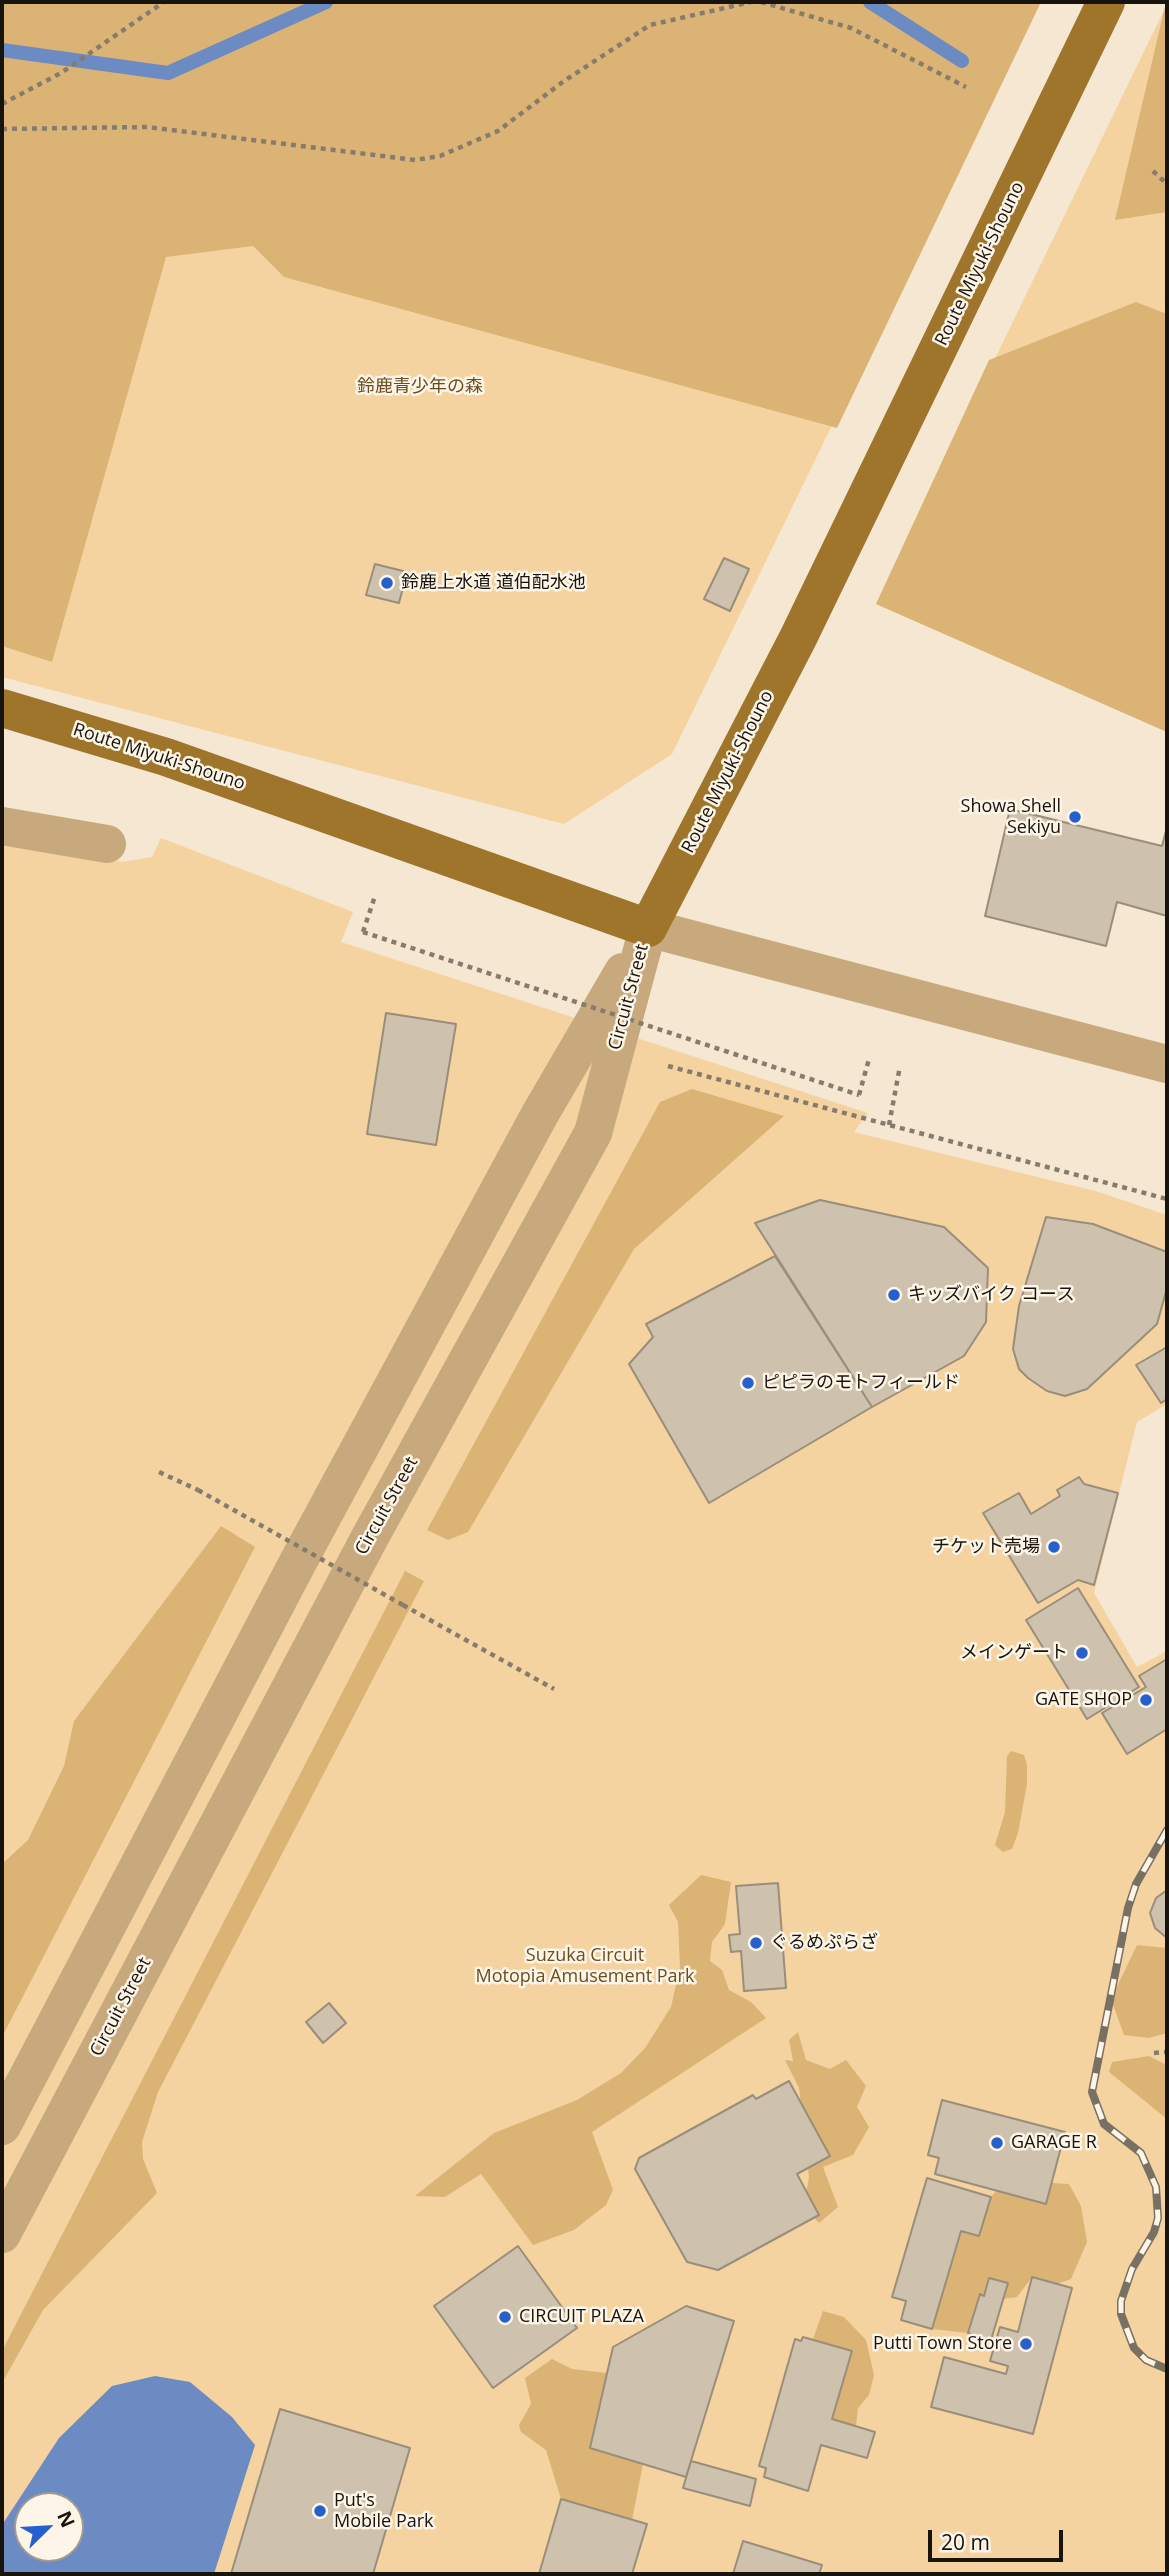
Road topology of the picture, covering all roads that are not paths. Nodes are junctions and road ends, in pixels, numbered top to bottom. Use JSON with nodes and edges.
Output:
{"nodes":[{"id":1,"x":1106,"y":2,"type":"edge"},
{"id":2,"x":2,"y":708,"type":"edge"},
{"id":3,"x":2,"y":826,"type":"edge"},
{"id":4,"x":107,"y":844,"type":"dead end"},
{"id":5,"x":648,"y":928,"type":"junction"},
{"id":6,"x":1167,"y":1064,"type":"edge"},
{"id":7,"x":2,"y":2126,"type":"edge"},
{"id":8,"x":2,"y":2234,"type":"edge"}],
"edges":[{"from":1,"to":5,"type":"main road","name":"Route Miyuki-Shouno"},
{"from":2,"to":5,"type":"main road","name":"Route Miyuki-Shouno"},
{"from":3,"to":4,"type":"street"},
{"from":5,"to":6,"type":"street"},
{"from":5,"to":7,"type":"street","name":"Circuit Street"},
{"from":5,"to":8,"type":"street","name":"Circuit Street"}]}
